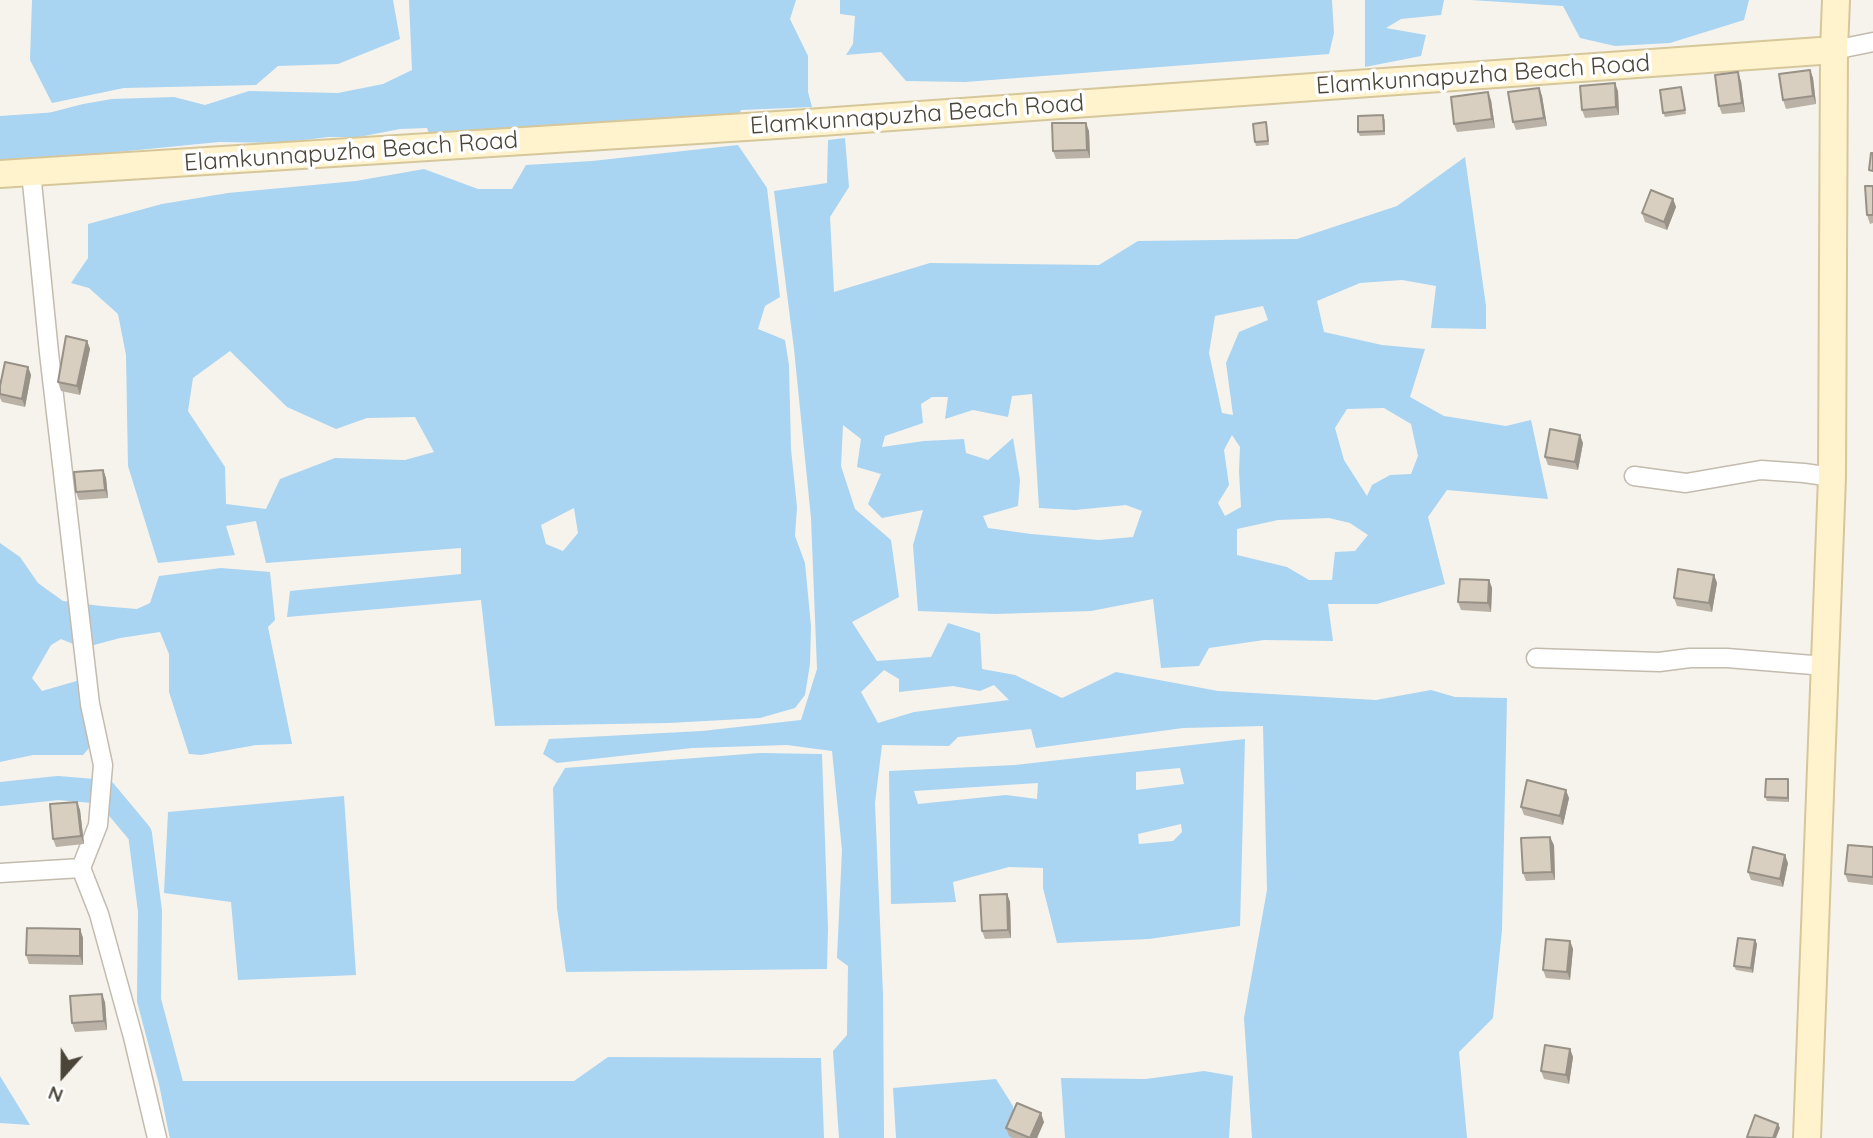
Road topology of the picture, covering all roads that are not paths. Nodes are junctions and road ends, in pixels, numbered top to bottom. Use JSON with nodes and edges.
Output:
{"nodes":[{"id":1,"x":1836,"y":0,"type":"edge"},
{"id":2,"x":1873,"y":42,"type":"edge"},
{"id":3,"x":1834,"y":50,"type":"junction"},
{"id":4,"x":31,"y":173,"type":"junction"},
{"id":5,"x":0,"y":174,"type":"edge"},
{"id":6,"x":1634,"y":476,"type":"dead end"},
{"id":7,"x":1832,"y":478,"type":"junction"},
{"id":8,"x":1536,"y":658,"type":"dead end"},
{"id":9,"x":1825,"y":666,"type":"junction"},
{"id":10,"x":81,"y":867,"type":"junction"},
{"id":11,"x":0,"y":873,"type":"edge"},
{"id":12,"x":157,"y":1138,"type":"edge"},
{"id":13,"x":1807,"y":1138,"type":"edge"}],
"edges":[{"from":1,"to":3,"type":"main road"},
{"from":2,"to":3,"type":"street"},
{"from":3,"to":4,"type":"main road","name":"Elamkunnapuzha Beach Road"},
{"from":3,"to":7,"type":"main road"},
{"from":4,"to":5,"type":"main road","name":"Elamkunnapuzha Beach Road"},
{"from":4,"to":10,"type":"street"},
{"from":6,"to":7,"type":"street"},
{"from":7,"to":9,"type":"main road"},
{"from":8,"to":9,"type":"street"},
{"from":9,"to":13,"type":"main road"},
{"from":10,"to":11,"type":"street"},
{"from":10,"to":12,"type":"street"}]}
